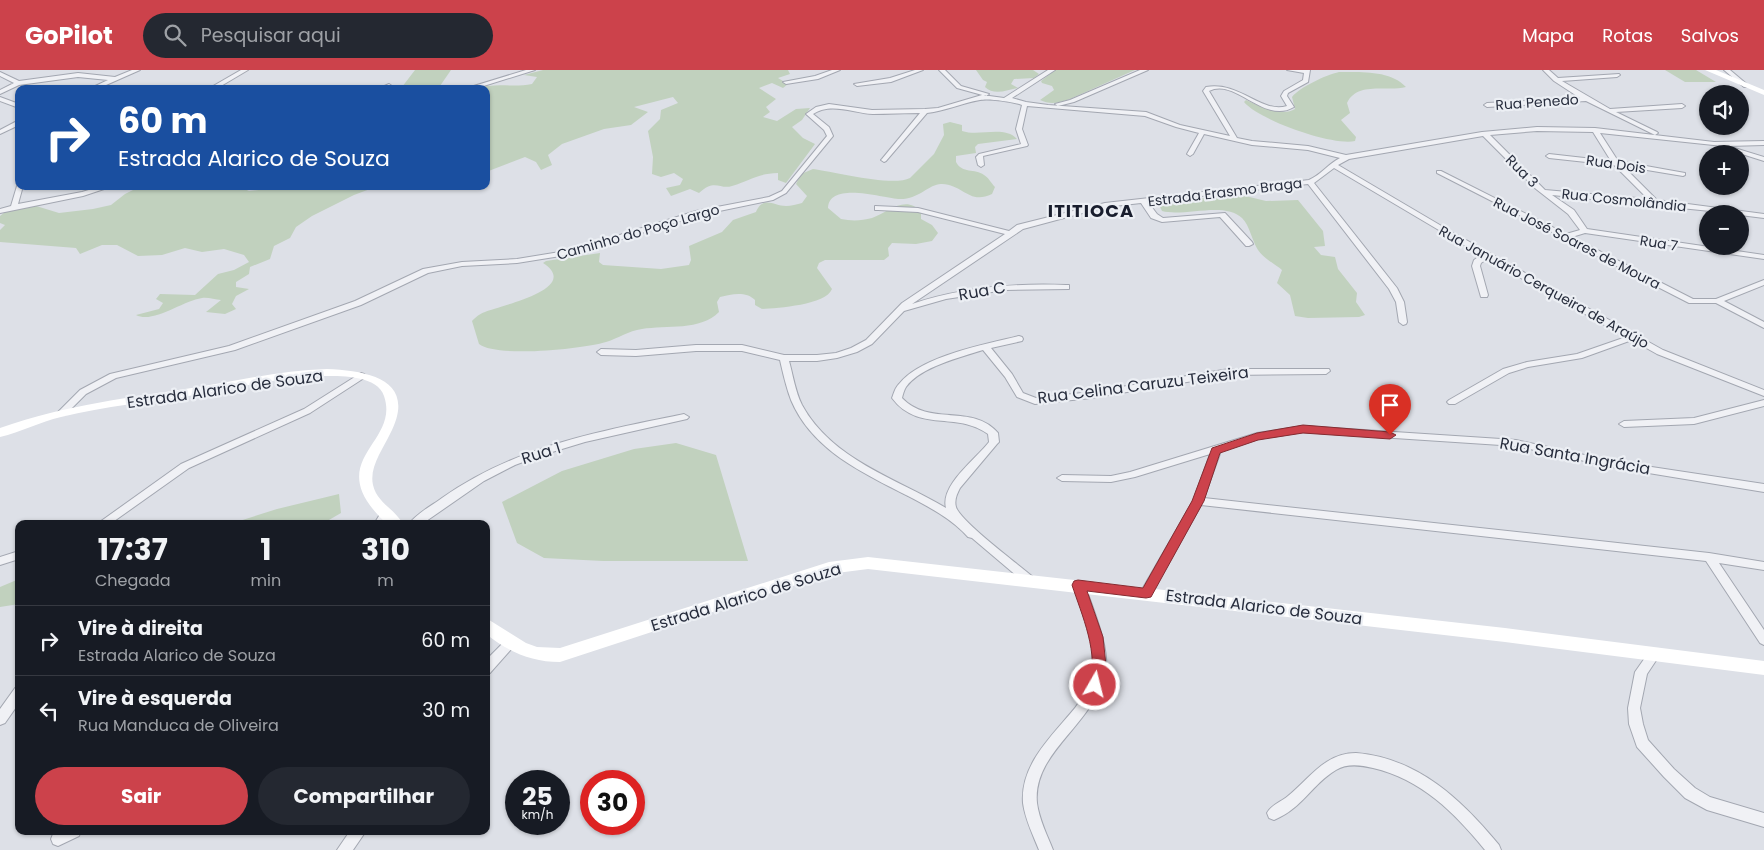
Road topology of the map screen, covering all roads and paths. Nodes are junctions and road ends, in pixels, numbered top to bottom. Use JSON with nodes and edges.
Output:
{"nodes":[{"id":1,"x":137,"y":70,"type":"edge"},
{"id":2,"x":245,"y":70,"type":"edge"},
{"id":3,"x":532,"y":70,"type":"edge"},
{"id":4,"x":837,"y":70,"type":"edge"},
{"id":5,"x":920,"y":70,"type":"edge"},
{"id":6,"x":942,"y":70,"type":"edge"},
{"id":7,"x":1052,"y":70,"type":"edge"},
{"id":8,"x":1145,"y":70,"type":"edge"},
{"id":9,"x":1290,"y":70,"type":"edge"},
{"id":10,"x":1546,"y":70,"type":"edge"},
{"id":11,"x":1709,"y":70,"type":"edge"},
{"id":12,"x":1727,"y":70,"type":"edge"},
{"id":13,"x":1308,"y":71,"type":"edge"},
{"id":14,"x":0,"y":74,"type":"edge"},
{"id":15,"x":1617,"y":75,"type":"dead end"},
{"id":16,"x":114,"y":79,"type":"junction"},
{"id":17,"x":1556,"y":80,"type":"junction"},
{"id":18,"x":786,"y":82,"type":"dead end"},
{"id":19,"x":18,"y":83,"type":"junction"},
{"id":20,"x":856,"y":84,"type":"dead end"},
{"id":21,"x":101,"y":85,"type":"edge"},
{"id":22,"x":218,"y":85,"type":"edge"},
{"id":23,"x":481,"y":85,"type":"edge"},
{"id":24,"x":1742,"y":85,"type":"edge"},
{"id":25,"x":1745,"y":85,"type":"edge"},
{"id":26,"x":1749,"y":88,"type":"edge"},
{"id":27,"x":0,"y":92,"type":"edge"},
{"id":28,"x":1764,"y":93,"type":"edge"},
{"id":29,"x":1587,"y":98,"type":"junction"},
{"id":30,"x":0,"y":99,"type":"edge"},
{"id":31,"x":1010,"y":99,"type":"junction"},
{"id":32,"x":1025,"y":104,"type":"junction"},
{"id":33,"x":15,"y":105,"type":"edge"},
{"id":34,"x":1487,"y":105,"type":"dead end"},
{"id":35,"x":1036,"y":106,"type":"junction"},
{"id":36,"x":1682,"y":106,"type":"dead end"},
{"id":37,"x":1611,"y":110,"type":"junction"},
{"id":38,"x":925,"y":111,"type":"junction"},
{"id":39,"x":15,"y":124,"type":"edge"},
{"id":40,"x":1595,"y":130,"type":"junction"},
{"id":41,"x":0,"y":132,"type":"edge"},
{"id":42,"x":1202,"y":132,"type":"junction"},
{"id":43,"x":1486,"y":135,"type":"junction"},
{"id":44,"x":1662,"y":137,"type":"junction"},
{"id":45,"x":1235,"y":139,"type":"junction"},
{"id":46,"x":1764,"y":142,"type":"edge"},
{"id":47,"x":1712,"y":143,"type":"junction"},
{"id":48,"x":1190,"y":154,"type":"dead end"},
{"id":49,"x":1549,"y":156,"type":"dead end"},
{"id":50,"x":1346,"y":157,"type":"junction"},
{"id":51,"x":1764,"y":159,"type":"edge"},
{"id":52,"x":884,"y":160,"type":"dead end"},
{"id":53,"x":1616,"y":163,"type":"junction"},
{"id":54,"x":1332,"y":164,"type":"junction"},
{"id":55,"x":981,"y":165,"type":"dead end"},
{"id":56,"x":1439,"y":172,"type":"dead end"},
{"id":57,"x":1684,"y":174,"type":"dead end"},
{"id":58,"x":1310,"y":182,"type":"junction"},
{"id":59,"x":19,"y":190,"type":"edge"},
{"id":60,"x":98,"y":190,"type":"edge"},
{"id":61,"x":1544,"y":192,"type":"junction"},
{"id":62,"x":1144,"y":202,"type":"junction"},
{"id":63,"x":1655,"y":202,"type":"junction"},
{"id":64,"x":14,"y":207,"type":"junction"},
{"id":65,"x":878,"y":208,"type":"dead end"},
{"id":66,"x":0,"y":211,"type":"edge"},
{"id":67,"x":1764,"y":216,"type":"edge"},
{"id":68,"x":1585,"y":231,"type":"junction"},
{"id":69,"x":1009,"y":233,"type":"junction"},
{"id":70,"x":1563,"y":237,"type":"junction"},
{"id":71,"x":1249,"y":244,"type":"dead end"},
{"id":72,"x":1487,"y":255,"type":"junction"},
{"id":73,"x":1764,"y":257,"type":"edge"},
{"id":74,"x":1764,"y":282,"type":"edge"},
{"id":75,"x":1066,"y":287,"type":"dead end"},
{"id":76,"x":1484,"y":295,"type":"dead end"},
{"id":77,"x":1716,"y":301,"type":"junction"},
{"id":78,"x":900,"y":311,"type":"junction"},
{"id":79,"x":1403,"y":322,"type":"dead end"},
{"id":80,"x":1764,"y":325,"type":"edge"},
{"id":81,"x":1633,"y":336,"type":"junction"},
{"id":82,"x":1018,"y":339,"type":"dead end"},
{"id":83,"x":986,"y":348,"type":"junction"},
{"id":84,"x":601,"y":352,"type":"dead end"},
{"id":85,"x":784,"y":358,"type":"junction"},
{"id":86,"x":1326,"y":372,"type":"dead end"},
{"id":87,"x":361,"y":376,"type":"junction"},
{"id":88,"x":1764,"y":393,"type":"edge"},
{"id":89,"x":1452,"y":402,"type":"dead end"},
{"id":90,"x":1764,"y":403,"type":"edge"},
{"id":91,"x":62,"y":413,"type":"junction"},
{"id":92,"x":684,"y":417,"type":"dead end"},
{"id":93,"x":1624,"y":424,"type":"dead end"},
{"id":94,"x":0,"y":433,"type":"edge"},
{"id":95,"x":1216,"y":451,"type":"junction"},
{"id":96,"x":1062,"y":478,"type":"dead end"},
{"id":97,"x":1764,"y":488,"type":"edge"},
{"id":98,"x":1198,"y":501,"type":"junction"},
{"id":99,"x":108,"y":520,"type":"edge"},
{"id":100,"x":386,"y":520,"type":"edge"},
{"id":101,"x":420,"y":520,"type":"edge"},
{"id":102,"x":972,"y":534,"type":"junction"},
{"id":103,"x":15,"y":556,"type":"edge"},
{"id":104,"x":1709,"y":557,"type":"junction"},
{"id":105,"x":0,"y":562,"type":"edge"},
{"id":106,"x":1764,"y":566,"type":"edge"},
{"id":107,"x":1029,"y":580,"type":"junction"},
{"id":108,"x":1078,"y":585,"type":"junction"},
{"id":109,"x":1146,"y":593,"type":"junction"},
{"id":110,"x":490,"y":627,"type":"edge"},
{"id":111,"x":1764,"y":640,"type":"edge"},
{"id":112,"x":510,"y":643,"type":"junction"},
{"id":113,"x":1653,"y":656,"type":"junction"},
{"id":114,"x":490,"y":665,"type":"edge"},
{"id":115,"x":1764,"y":668,"type":"edge"},
{"id":116,"x":15,"y":698,"type":"edge"},
{"id":117,"x":0,"y":719,"type":"edge"},
{"id":118,"x":1274,"y":813,"type":"dead end"},
{"id":119,"x":1764,"y":820,"type":"edge"},
{"id":120,"x":66,"y":835,"type":"edge"},
{"id":121,"x":356,"y":835,"type":"edge"},
{"id":122,"x":58,"y":839,"type":"dead end"},
{"id":123,"x":344,"y":850,"type":"edge"},
{"id":124,"x":1046,"y":850,"type":"edge"},
{"id":125,"x":1494,"y":850,"type":"edge"}],
"edges":[{"from":1,"to":16,"type":"street"},
{"from":2,"to":22,"type":"street"},
{"from":3,"to":23,"type":"street"},
{"from":4,"to":18,"type":"street"},
{"from":5,"to":20,"type":"street"},
{"from":6,"to":31,"type":"street"},
{"from":7,"to":31,"type":"street"},
{"from":8,"to":35,"type":"street"},
{"from":9,"to":13,"type":"street"},
{"from":10,"to":17,"type":"street"},
{"from":11,"to":24,"type":"main road"},
{"from":12,"to":25,"type":"street"},
{"from":13,"to":45,"type":"street"},
{"from":14,"to":19,"type":"street"},
{"from":15,"to":17,"type":"street"},
{"from":16,"to":19,"type":"street"},
{"from":16,"to":21,"type":"street"},
{"from":17,"to":29,"type":"street"},
{"from":19,"to":27,"type":"street"},
{"from":26,"to":28,"type":"main road"},
{"from":29,"to":34,"type":"street","name":"Rua Penedo"},
{"from":29,"to":37,"type":"street"},
{"from":30,"to":33,"type":"street"},
{"from":31,"to":32,"type":"street"},
{"from":31,"to":38,"type":"street","name":"Caminho do Poço Largo"},
{"from":32,"to":35,"type":"street"},
{"from":32,"to":55,"type":"street"},
{"from":35,"to":42,"type":"street"},
{"from":36,"to":37,"type":"street"},
{"from":37,"to":44,"type":"street"},
{"from":38,"to":52,"type":"street"},
{"from":38,"to":91,"type":"street","name":"Caminho do Poço Largo"},
{"from":39,"to":41,"type":"street"},
{"from":40,"to":43,"type":"street","name":"Estrada Erasmo Braga"},
{"from":40,"to":44,"type":"street","name":"Estrada Erasmo Braga"},
{"from":40,"to":53,"type":"street"},
{"from":42,"to":45,"type":"street"},
{"from":42,"to":48,"type":"street"},
{"from":43,"to":50,"type":"street","name":"Estrada Erasmo Braga"},
{"from":43,"to":61,"type":"street","name":"Rua 3"},
{"from":44,"to":47,"type":"street","name":"Estrada Erasmo Braga"},
{"from":45,"to":50,"type":"street"},
{"from":46,"to":47,"type":"street","name":"Estrada Erasmo Braga"},
{"from":47,"to":51,"type":"street"},
{"from":49,"to":53,"type":"street","name":"Rua Dois"},
{"from":50,"to":54,"type":"street","name":"Estrada Erasmo Braga"},
{"from":53,"to":57,"type":"street","name":"Rua Dois"},
{"from":53,"to":63,"type":"street"},
{"from":54,"to":58,"type":"street","name":"Estrada Erasmo Braga"},
{"from":54,"to":72,"type":"street","name":"Rua Januário Cerqueira de Araújo"},
{"from":56,"to":70,"type":"street","name":"Rua José Soares de Moura"},
{"from":58,"to":62,"type":"street","name":"Estrada Erasmo Braga"},
{"from":58,"to":79,"type":"street"},
{"from":59,"to":64,"type":"street"},
{"from":60,"to":64,"type":"street"},
{"from":61,"to":63,"type":"street","name":"Rua Cosmolândia"},
{"from":61,"to":68,"type":"street","name":"Rua 3"},
{"from":62,"to":69,"type":"street","name":"Estrada Erasmo Braga"},
{"from":62,"to":71,"type":"street"},
{"from":63,"to":67,"type":"street","name":"Rua Cosmolândia"},
{"from":64,"to":66,"type":"street"},
{"from":65,"to":69,"type":"street"},
{"from":68,"to":70,"type":"street"},
{"from":68,"to":73,"type":"street","name":"Rua 7"},
{"from":69,"to":78,"type":"street","name":"Estrada Erasmo Braga"},
{"from":70,"to":77,"type":"street","name":"Rua José Soares de Moura"},
{"from":72,"to":76,"type":"street"},
{"from":72,"to":81,"type":"street","name":"Rua Januário Cerqueira de Araújo"},
{"from":74,"to":77,"type":"street"},
{"from":75,"to":78,"type":"street","name":"Rua C"},
{"from":77,"to":80,"type":"street"},
{"from":78,"to":85,"type":"street","name":"Estrada Erasmo Braga"},
{"from":81,"to":88,"type":"street","name":"Rua Januário Cerqueira de Araújo"},
{"from":81,"to":89,"type":"street"},
{"from":82,"to":83,"type":"street"},
{"from":83,"to":86,"type":"street","name":"Rua Celina Caruzu Teixeira"},
{"from":83,"to":102,"type":"street"},
{"from":84,"to":85,"type":"street","name":"Estrada Erasmo Braga"},
{"from":85,"to":102,"type":"street"},
{"from":87,"to":91,"type":"main road","name":"Estrada Alarico de Souza"},
{"from":87,"to":99,"type":"street"},
{"from":87,"to":100,"type":"main road","name":"Estrada Alarico de Souza"},
{"from":90,"to":93,"type":"street"},
{"from":91,"to":94,"type":"main road","name":"Estrada Alarico de Souza"},
{"from":92,"to":101,"type":"street","name":"Rua 1"},
{"from":95,"to":96,"type":"street","name":"Rua Santa Ingrácia"},
{"from":95,"to":97,"type":"street","name":"Rua Santa Ingrácia"},
{"from":95,"to":98,"type":"street"},
{"from":98,"to":104,"type":"street"},
{"from":98,"to":109,"type":"street"},
{"from":102,"to":107,"type":"street"},
{"from":103,"to":105,"type":"street"},
{"from":104,"to":106,"type":"street"},
{"from":104,"to":111,"type":"street"},
{"from":107,"to":108,"type":"main road","name":"Estrada Alarico de Souza"},
{"from":107,"to":112,"type":"main road","name":"Estrada Alarico de Souza"},
{"from":108,"to":109,"type":"main road","name":"Estrada Alarico de Souza"},
{"from":108,"to":124,"type":"street"},
{"from":109,"to":113,"type":"main road","name":"Estrada Alarico de Souza"},
{"from":110,"to":112,"type":"main road","name":"Estrada Alarico de Souza"},
{"from":112,"to":114,"type":"street"},
{"from":113,"to":115,"type":"main road","name":"Estrada Alarico de Souza"},
{"from":113,"to":119,"type":"street"},
{"from":116,"to":117,"type":"street"},
{"from":118,"to":125,"type":"street"},
{"from":120,"to":122,"type":"street"},
{"from":121,"to":123,"type":"street"}]}
